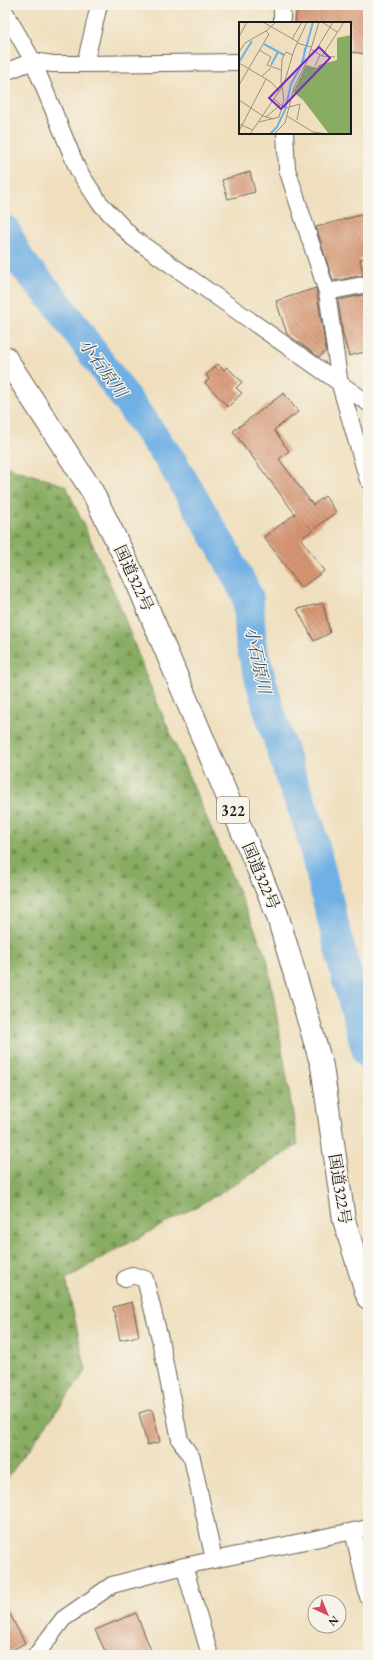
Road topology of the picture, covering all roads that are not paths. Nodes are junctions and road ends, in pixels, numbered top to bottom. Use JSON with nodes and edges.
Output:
{"nodes":[{"id":1,"x":99,"y":5,"type":"edge"},
{"id":2,"x":282,"y":5,"type":"edge"},
{"id":3,"x":5,"y":12,"type":"edge"},
{"id":4,"x":282,"y":22,"type":"edge"},
{"id":5,"x":33,"y":61,"type":"junction"},
{"id":6,"x":239,"y":62,"type":"edge"},
{"id":7,"x":85,"y":64,"type":"junction"},
{"id":8,"x":5,"y":72,"type":"edge"},
{"id":9,"x":285,"y":134,"type":"edge"},
{"id":10,"x":368,"y":284,"type":"edge"},
{"id":11,"x":326,"y":292,"type":"junction"},
{"id":12,"x":5,"y":357,"type":"edge"},
{"id":13,"x":340,"y":385,"type":"junction"},
{"id":14,"x":368,"y":403,"type":"edge"},
{"id":15,"x":368,"y":480,"type":"edge"},
{"id":16,"x":125,"y":1279,"type":"dead end"},
{"id":17,"x":368,"y":1298,"type":"edge"},
{"id":18,"x":361,"y":1529,"type":"edge"},
{"id":19,"x":214,"y":1560,"type":"junction"},
{"id":20,"x":184,"y":1566,"type":"junction"},
{"id":21,"x":368,"y":1597,"type":"edge"},
{"id":22,"x":36,"y":1655,"type":"edge"},
{"id":23,"x":210,"y":1655,"type":"edge"}],
"edges":[{"from":1,"to":7,"type":"street"},
{"from":2,"to":4,"type":"street"},
{"from":3,"to":5,"type":"street"},
{"from":5,"to":7,"type":"street"},
{"from":5,"to":8,"type":"street"},
{"from":5,"to":13,"type":"street"},
{"from":6,"to":7,"type":"street"},
{"from":9,"to":11,"type":"street"},
{"from":10,"to":11,"type":"street"},
{"from":11,"to":13,"type":"street"},
{"from":12,"to":17,"type":"highway","name":"国道322号","number":"322"},
{"from":13,"to":14,"type":"street"},
{"from":13,"to":15,"type":"street"},
{"from":16,"to":19,"type":"street"},
{"from":18,"to":19,"type":"street"},
{"from":18,"to":21,"type":"street"},
{"from":19,"to":20,"type":"street"},
{"from":20,"to":22,"type":"street"},
{"from":20,"to":23,"type":"street"}]}
